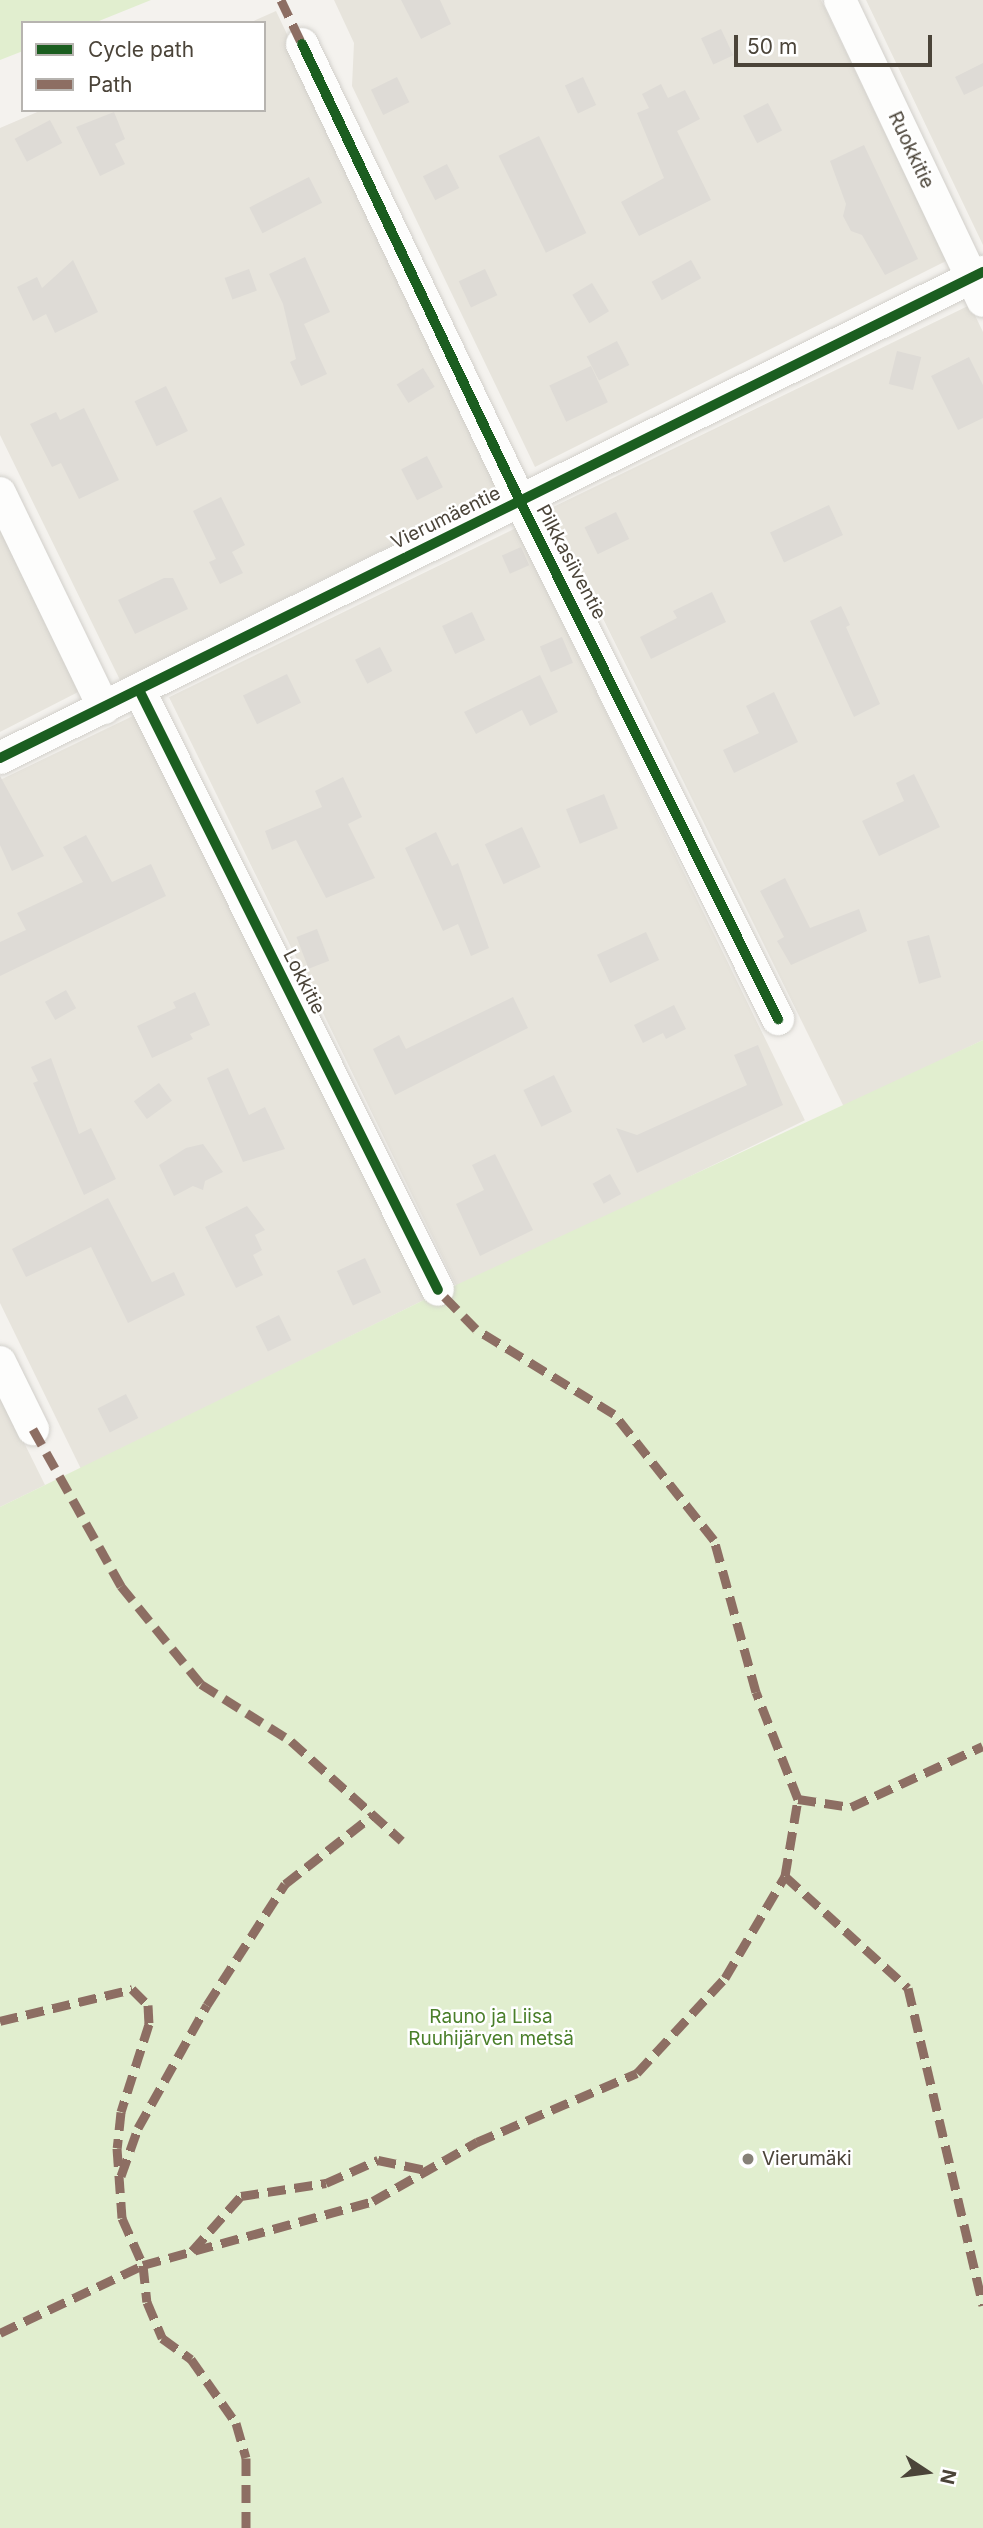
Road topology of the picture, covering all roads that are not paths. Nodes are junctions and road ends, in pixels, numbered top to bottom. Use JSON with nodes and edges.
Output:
{"nodes":[{"id":1,"x":840,"y":0,"type":"edge"},
{"id":2,"x":302,"y":44,"type":"dead end"},
{"id":3,"x":979,"y":284,"type":"edge"},
{"id":4,"x":0,"y":493,"type":"edge"},
{"id":5,"x":520,"y":501,"type":"junction"},
{"id":6,"x":139,"y":690,"type":"junction"},
{"id":7,"x":104,"y":708,"type":"junction"},
{"id":8,"x":0,"y":758,"type":"edge"},
{"id":9,"x":778,"y":1019,"type":"dead end"},
{"id":10,"x":438,"y":1290,"type":"dead end"},
{"id":11,"x":0,"y":1362,"type":"edge"},
{"id":12,"x":33,"y":1429,"type":"dead end"}],
"edges":[{"from":1,"to":3,"type":"street","name":"Ruokkitie"},
{"from":2,"to":5,"type":"street","name":"Pilkkasiiventie"},
{"from":3,"to":5,"type":"street","name":"Vierumäentie"},
{"from":4,"to":7,"type":"street"},
{"from":5,"to":6,"type":"street","name":"Vierumäentie"},
{"from":5,"to":9,"type":"street","name":"Pilkkasiiventie"},
{"from":6,"to":7,"type":"street","name":"Vierumäentie"},
{"from":6,"to":10,"type":"street","name":"Lokkitie"},
{"from":7,"to":8,"type":"street","name":"Vierumäentie"},
{"from":11,"to":12,"type":"street"}]}
